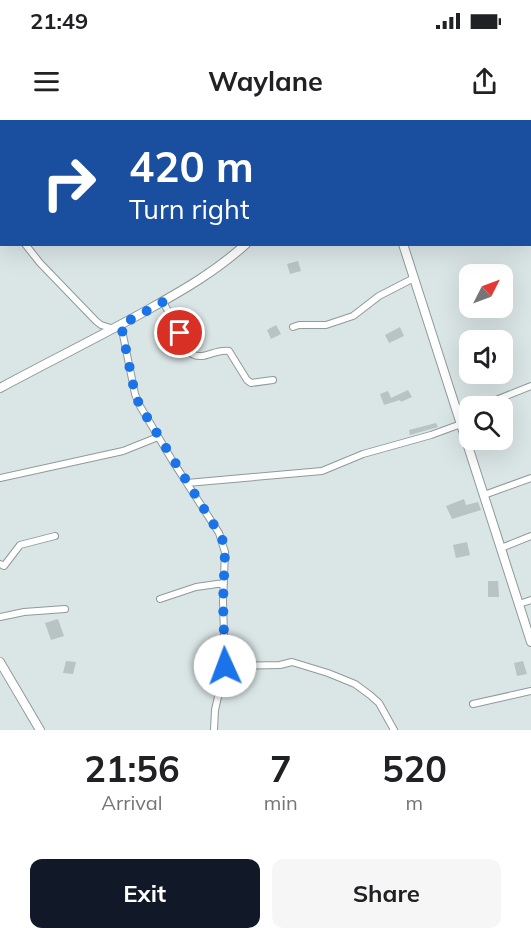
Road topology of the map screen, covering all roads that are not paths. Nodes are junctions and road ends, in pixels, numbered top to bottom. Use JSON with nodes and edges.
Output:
{"nodes":[{"id":1,"x":27,"y":246,"type":"edge"},
{"id":2,"x":244,"y":246,"type":"edge"},
{"id":3,"x":404,"y":246,"type":"edge"},
{"id":4,"x":414,"y":278,"type":"junction"},
{"id":5,"x":163,"y":302,"type":"junction"},
{"id":6,"x":117,"y":327,"type":"junction"},
{"id":7,"x":293,"y":327,"type":"dead end"},
{"id":8,"x":273,"y":380,"type":"dead end"},
{"id":9,"x":531,"y":386,"type":"edge"},
{"id":10,"x":0,"y":388,"type":"edge"},
{"id":11,"x":506,"y":396,"type":"edge"},
{"id":12,"x":459,"y":420,"type":"joint"},
{"id":13,"x":158,"y":437,"type":"junction"},
{"id":14,"x":469,"y":450,"type":"edge"},
{"id":15,"x":0,"y":478,"type":"edge"},
{"id":16,"x":531,"y":478,"type":"edge"},
{"id":17,"x":187,"y":483,"type":"junction"},
{"id":18,"x":484,"y":495,"type":"junction"},
{"id":19,"x":55,"y":536,"type":"dead end"},
{"id":20,"x":531,"y":536,"type":"edge"},
{"id":21,"x":501,"y":549,"type":"junction"},
{"id":22,"x":0,"y":564,"type":"edge"},
{"id":23,"x":224,"y":583,"type":"junction"},
{"id":24,"x":160,"y":599,"type":"dead end"},
{"id":25,"x":531,"y":600,"type":"edge"},
{"id":26,"x":519,"y":604,"type":"junction"},
{"id":27,"x":66,"y":609,"type":"dead end"},
{"id":28,"x":0,"y":617,"type":"edge"},
{"id":29,"x":531,"y":642,"type":"edge"},
{"id":30,"x":0,"y":662,"type":"edge"},
{"id":31,"x":225,"y":666,"type":"junction"},
{"id":32,"x":531,"y":691,"type":"edge"},
{"id":33,"x":473,"y":704,"type":"dead end"},
{"id":34,"x":40,"y":730,"type":"edge"},
{"id":35,"x":214,"y":730,"type":"edge"},
{"id":36,"x":394,"y":730,"type":"edge"}],
"edges":[{"from":1,"to":6,"type":"street"},
{"from":2,"to":5,"type":"main road"},
{"from":3,"to":4,"type":"main road"},
{"from":4,"to":7,"type":"street"},
{"from":4,"to":12,"type":"main road"},
{"from":5,"to":6,"type":"main road"},
{"from":5,"to":8,"type":"street"},
{"from":6,"to":10,"type":"main road"},
{"from":6,"to":13,"type":"street"},
{"from":9,"to":11,"type":"street"},
{"from":12,"to":17,"type":"street"},
{"from":13,"to":15,"type":"street"},
{"from":13,"to":17,"type":"street"},
{"from":14,"to":18,"type":"main road"},
{"from":16,"to":18,"type":"street"},
{"from":17,"to":23,"type":"street"},
{"from":18,"to":21,"type":"main road"},
{"from":19,"to":22,"type":"street"},
{"from":20,"to":21,"type":"street"},
{"from":21,"to":26,"type":"main road"},
{"from":23,"to":24,"type":"street"},
{"from":23,"to":31,"type":"street"},
{"from":25,"to":26,"type":"street"},
{"from":26,"to":29,"type":"main road"},
{"from":27,"to":28,"type":"street"},
{"from":30,"to":34,"type":"main road"},
{"from":31,"to":35,"type":"street"},
{"from":31,"to":36,"type":"street"},
{"from":32,"to":33,"type":"street"}]}
